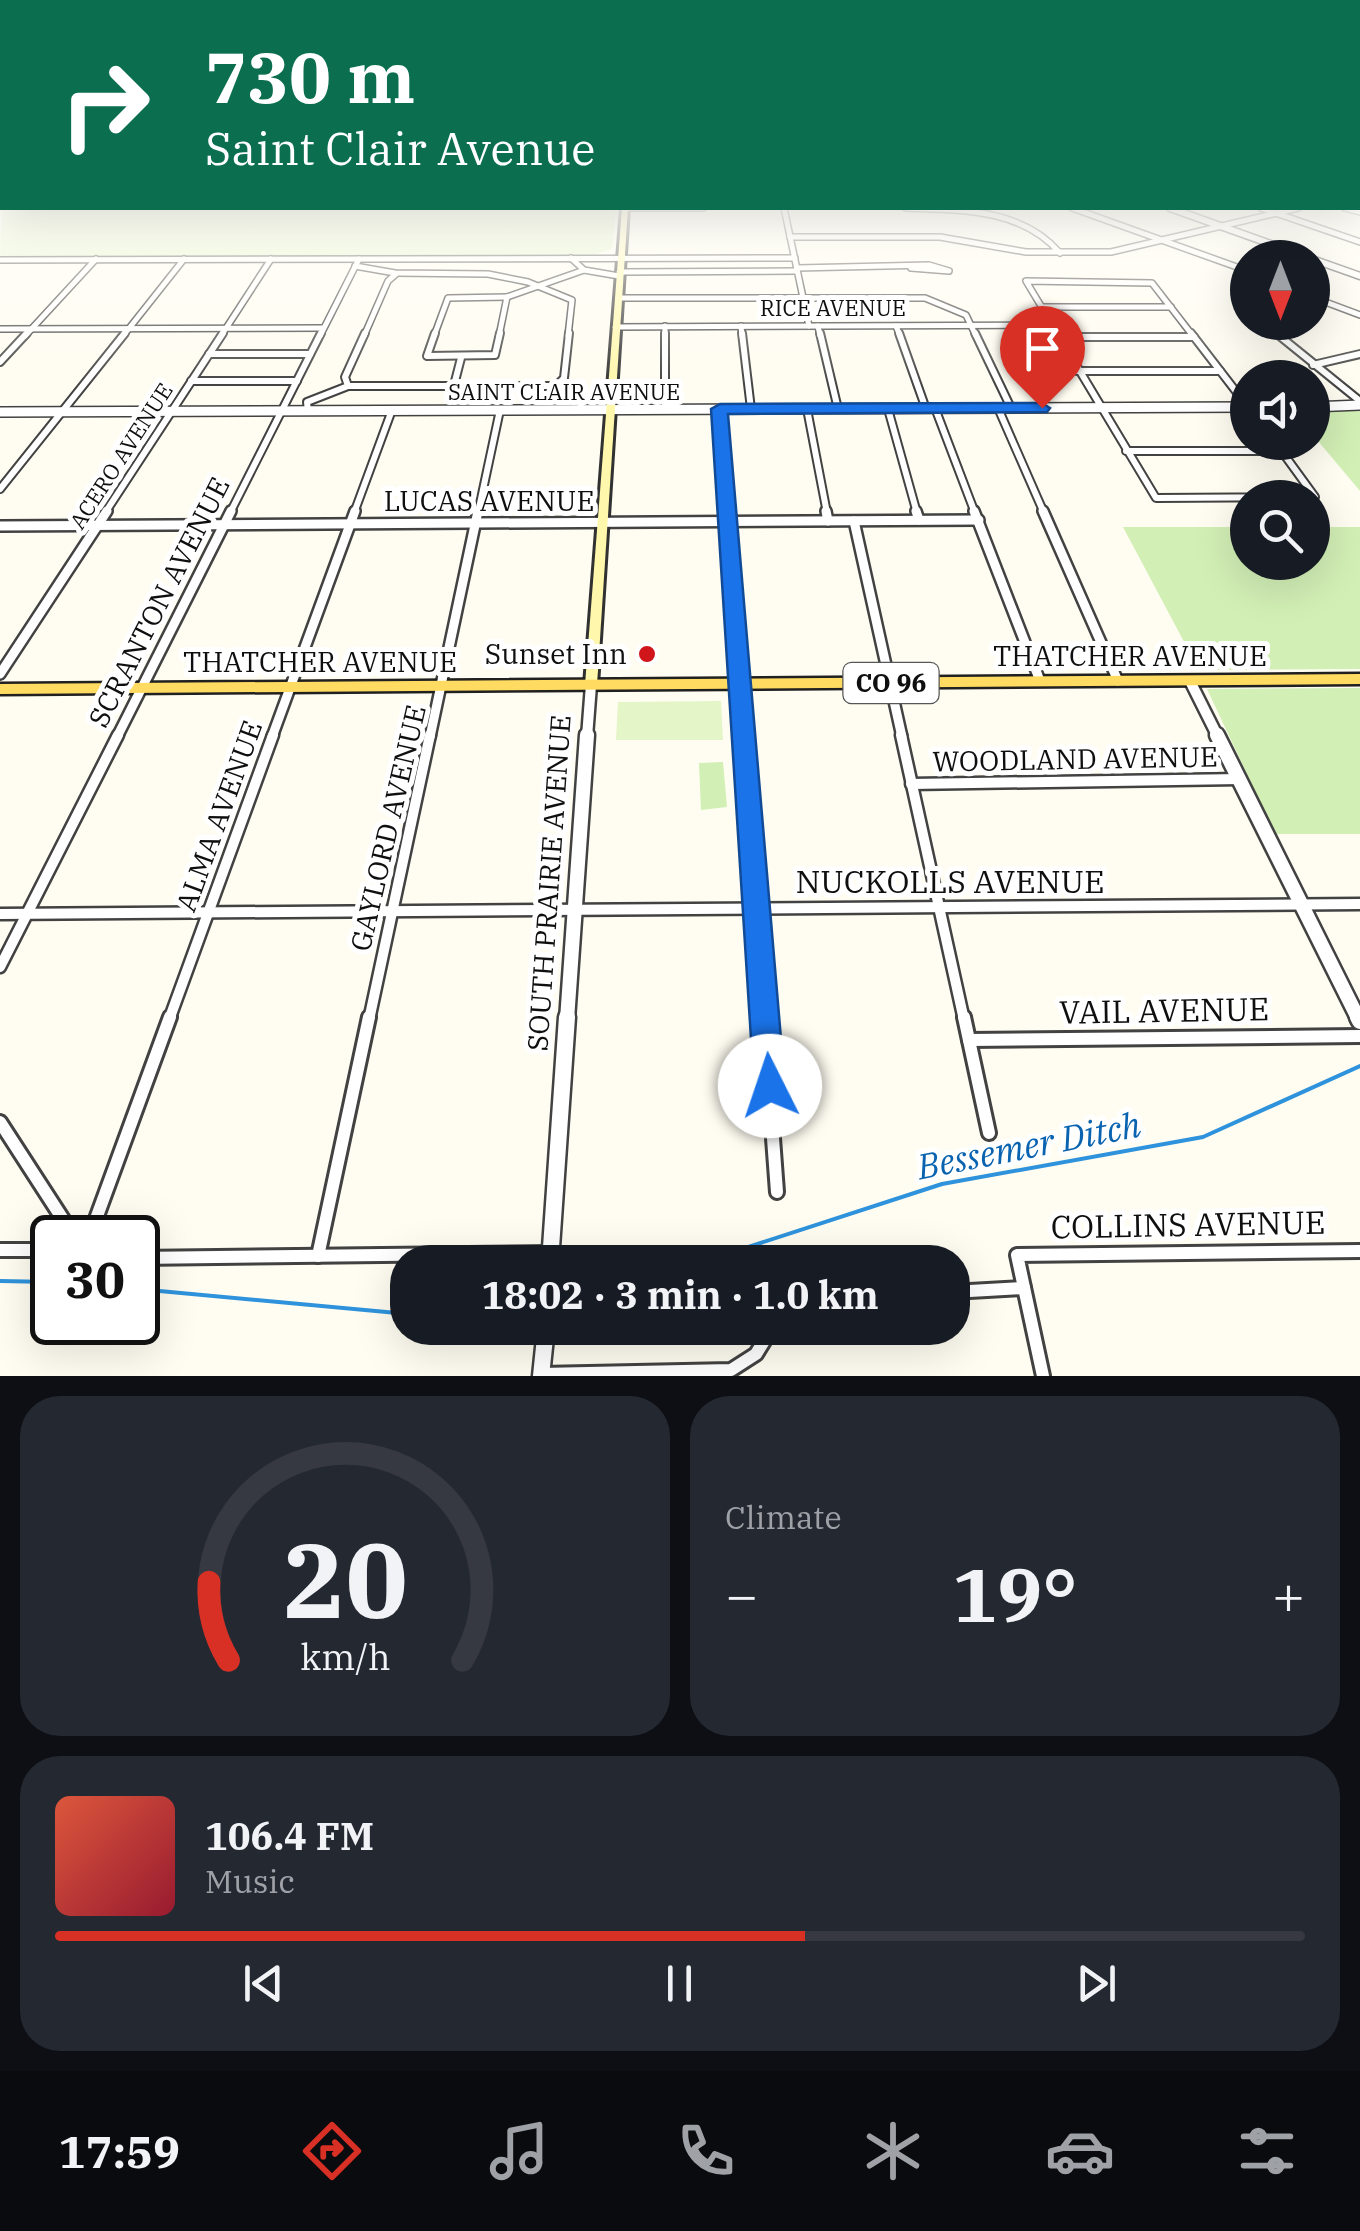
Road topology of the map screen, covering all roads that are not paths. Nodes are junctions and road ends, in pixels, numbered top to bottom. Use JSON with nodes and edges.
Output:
{"nodes":[{"id":1,"x":378,"y":258,"type":"edge"},
{"id":2,"x":379,"y":258,"type":"edge"},
{"id":3,"x":571,"y":258,"type":"edge"},
{"id":4,"x":620,"y":258,"type":"edge"},
{"id":5,"x":795,"y":258,"type":"edge"},
{"id":6,"x":184,"y":259,"type":"junction"},
{"id":7,"x":271,"y":259,"type":"junction"},
{"id":8,"x":96,"y":260,"type":"junction"},
{"id":9,"x":3,"y":262,"type":"edge"},
{"id":10,"x":357,"y":262,"type":"junction"},
{"id":11,"x":372,"y":264,"type":"junction"},
{"id":12,"x":1330,"y":265,"type":"edge"},
{"id":13,"x":911,"y":268,"type":"junction"},
{"id":14,"x":584,"y":270,"type":"junction"},
{"id":15,"x":797,"y":270,"type":"junction"},
{"id":16,"x":396,"y":274,"type":"junction"},
{"id":17,"x":619,"y":274,"type":"junction"},
{"id":18,"x":1360,"y":276,"type":"edge"},
{"id":19,"x":539,"y":286,"type":"junction"},
{"id":20,"x":507,"y":297,"type":"junction"},
{"id":21,"x":803,"y":297,"type":"junction"},
{"id":22,"x":618,"y":298,"type":"junction"},
{"id":23,"x":1330,"y":303,"type":"edge"},
{"id":24,"x":1041,"y":307,"type":"junction"},
{"id":25,"x":1171,"y":307,"type":"junction"},
{"id":26,"x":1360,"y":315,"type":"edge"},
{"id":27,"x":972,"y":325,"type":"junction"},
{"id":28,"x":1050,"y":325,"type":"junction"},
{"id":29,"x":665,"y":326,"type":"junction"},
{"id":30,"x":742,"y":326,"type":"junction"},
{"id":31,"x":814,"y":326,"type":"junction"},
{"id":32,"x":896,"y":326,"type":"junction"},
{"id":33,"x":616,"y":327,"type":"junction"},
{"id":34,"x":128,"y":328,"type":"junction"},
{"id":35,"x":226,"y":328,"type":"junction"},
{"id":36,"x":324,"y":328,"type":"junction"},
{"id":37,"x":0,"y":329,"type":"edge"},
{"id":38,"x":31,"y":329,"type":"junction"},
{"id":39,"x":1058,"y":337,"type":"junction"},
{"id":40,"x":1194,"y":337,"type":"junction"},
{"id":41,"x":1283,"y":340,"type":"edge"},
{"id":42,"x":209,"y":354,"type":"junction"},
{"id":43,"x":310,"y":354,"type":"junction"},
{"id":44,"x":1360,"y":354,"type":"edge"},
{"id":45,"x":461,"y":358,"type":"junction"},
{"id":46,"x":1307,"y":360,"type":"edge"},
{"id":47,"x":1330,"y":361,"type":"edge"},
{"id":48,"x":0,"y":362,"type":"edge"},
{"id":49,"x":1220,"y":370,"type":"junction"},
{"id":50,"x":1077,"y":371,"type":"junction"},
{"id":51,"x":1330,"y":379,"type":"edge"},
{"id":52,"x":191,"y":381,"type":"junction"},
{"id":53,"x":297,"y":381,"type":"junction"},
{"id":54,"x":1230,"y":383,"type":"edge"},
{"id":55,"x":348,"y":386,"type":"junction"},
{"id":56,"x":556,"y":386,"type":"junction"},
{"id":57,"x":453,"y":389,"type":"junction"},
{"id":58,"x":286,"y":400,"type":"junction"},
{"id":59,"x":1360,"y":403,"type":"edge"},
{"id":60,"x":308,"y":406,"type":"junction"},
{"id":61,"x":1330,"y":406,"type":"edge"},
{"id":62,"x":1230,"y":407,"type":"edge"},
{"id":63,"x":931,"y":408,"type":"junction"},
{"id":64,"x":998,"y":408,"type":"junction"},
{"id":65,"x":1012,"y":408,"type":"junction"},
{"id":66,"x":1101,"y":408,"type":"junction"},
{"id":67,"x":720,"y":409,"type":"junction"},
{"id":68,"x":752,"y":409,"type":"junction"},
{"id":69,"x":807,"y":409,"type":"junction"},
{"id":70,"x":838,"y":409,"type":"junction"},
{"id":71,"x":888,"y":409,"type":"junction"},
{"id":72,"x":392,"y":410,"type":"junction"},
{"id":73,"x":500,"y":410,"type":"junction"},
{"id":74,"x":582,"y":410,"type":"junction"},
{"id":75,"x":610,"y":410,"type":"junction"},
{"id":76,"x":665,"y":410,"type":"junction"},
{"id":77,"x":171,"y":411,"type":"junction"},
{"id":78,"x":282,"y":411,"type":"junction"},
{"id":79,"x":0,"y":412,"type":"edge"},
{"id":80,"x":62,"y":412,"type":"junction"},
{"id":81,"x":1230,"y":450,"type":"edge"},
{"id":82,"x":1126,"y":451,"type":"junction"},
{"id":83,"x":0,"y":489,"type":"edge"},
{"id":84,"x":1230,"y":497,"type":"edge"},
{"id":85,"x":919,"y":520,"type":"junction"},
{"id":86,"x":979,"y":520,"type":"junction"},
{"id":87,"x":728,"y":521,"type":"junction"},
{"id":88,"x":828,"y":521,"type":"junction"},
{"id":89,"x":854,"y":521,"type":"junction"},
{"id":90,"x":350,"y":524,"type":"junction"},
{"id":91,"x":476,"y":524,"type":"junction"},
{"id":92,"x":602,"y":524,"type":"junction"},
{"id":93,"x":222,"y":525,"type":"junction"},
{"id":94,"x":0,"y":526,"type":"edge"},
{"id":95,"x":96,"y":526,"type":"junction"},
{"id":96,"x":0,"y":674,"type":"edge"},
{"id":97,"x":1190,"y":680,"type":"junction"},
{"id":98,"x":1360,"y":680,"type":"edge"},
{"id":99,"x":1040,"y":681,"type":"junction"},
{"id":100,"x":1118,"y":681,"type":"junction"},
{"id":101,"x":742,"y":684,"type":"junction"},
{"id":102,"x":888,"y":684,"type":"junction"},
{"id":103,"x":442,"y":686,"type":"junction"},
{"id":104,"x":591,"y":686,"type":"junction"},
{"id":105,"x":0,"y":688,"type":"edge"},
{"id":106,"x":142,"y":688,"type":"junction"},
{"id":107,"x":291,"y":688,"type":"junction"},
{"id":108,"x":1240,"y":779,"type":"junction"},
{"id":109,"x":910,"y":784,"type":"junction"},
{"id":110,"x":1300,"y":904,"type":"junction"},
{"id":111,"x":1360,"y":904,"type":"edge"},
{"id":112,"x":937,"y":907,"type":"junction"},
{"id":113,"x":756,"y":908,"type":"junction"},
{"id":114,"x":574,"y":909,"type":"junction"},
{"id":115,"x":392,"y":910,"type":"junction"},
{"id":116,"x":208,"y":912,"type":"junction"},
{"id":117,"x":0,"y":914,"type":"edge"},
{"id":118,"x":26,"y":914,"type":"junction"},
{"id":119,"x":0,"y":966,"type":"edge"},
{"id":120,"x":1360,"y":1021,"type":"edge"},
{"id":121,"x":1360,"y":1036,"type":"edge"},
{"id":122,"x":969,"y":1040,"type":"junction"},
{"id":123,"x":0,"y":1122,"type":"edge"},
{"id":124,"x":989,"y":1134,"type":"dead end"},
{"id":125,"x":777,"y":1192,"type":"dead end"},
{"id":126,"x":60,"y":1215,"type":"edge"},
{"id":127,"x":97,"y":1215,"type":"edge"},
{"id":128,"x":551,"y":1245,"type":"edge"},
{"id":129,"x":0,"y":1250,"type":"edge"},
{"id":130,"x":30,"y":1250,"type":"edge"},
{"id":131,"x":1360,"y":1251,"type":"edge"},
{"id":132,"x":318,"y":1256,"type":"junction"},
{"id":133,"x":390,"y":1257,"type":"edge"},
{"id":134,"x":160,"y":1258,"type":"edge"},
{"id":135,"x":1024,"y":1288,"type":"junction"},
{"id":136,"x":970,"y":1291,"type":"edge"},
{"id":137,"x":544,"y":1345,"type":"edge"},
{"id":138,"x":762,"y":1345,"type":"edge"},
{"id":139,"x":541,"y":1375,"type":"edge"},
{"id":140,"x":1043,"y":1376,"type":"edge"}],
"edges":[{"from":1,"to":10,"type":"street"},
{"from":2,"to":11,"type":"street"},
{"from":3,"to":14,"type":"street"},
{"from":4,"to":17,"type":"main road","name":"SOUTH PRAIRIE AVENUE"},
{"from":5,"to":15,"type":"street"},
{"from":6,"to":7,"type":"street"},
{"from":6,"to":8,"type":"street"},
{"from":6,"to":34,"type":"street"},
{"from":7,"to":10,"type":"street"},
{"from":7,"to":35,"type":"street","name":"ACERO AVENUE"},
{"from":8,"to":9,"type":"street"},
{"from":8,"to":38,"type":"street"},
{"from":10,"to":11,"type":"street"},
{"from":10,"to":36,"type":"street","name":"SCRANTON AVENUE"},
{"from":11,"to":16,"type":"street"},
{"from":12,"to":18,"type":"street"},
{"from":13,"to":13,"type":"street"},
{"from":13,"to":15,"type":"street"},
{"from":14,"to":17,"type":"street"},
{"from":14,"to":19,"type":"street"},
{"from":15,"to":17,"type":"street"},
{"from":15,"to":21,"type":"street"},
{"from":16,"to":19,"type":"street"},
{"from":16,"to":55,"type":"street"},
{"from":17,"to":22,"type":"main road","name":"SOUTH PRAIRIE AVENUE"},
{"from":19,"to":20,"type":"street"},
{"from":19,"to":56,"type":"street"},
{"from":20,"to":45,"type":"street"},
{"from":20,"to":45,"type":"street"},
{"from":21,"to":22,"type":"street"},
{"from":21,"to":27,"type":"street"},
{"from":21,"to":31,"type":"street"},
{"from":22,"to":33,"type":"main road","name":"SOUTH PRAIRIE AVENUE"},
{"from":23,"to":26,"type":"street"},
{"from":24,"to":25,"type":"street"},
{"from":24,"to":25,"type":"street"},
{"from":24,"to":28,"type":"street"},
{"from":25,"to":40,"type":"street"},
{"from":27,"to":28,"type":"street","name":"RICE AVENUE"},
{"from":27,"to":32,"type":"street","name":"RICE AVENUE"},
{"from":27,"to":65,"type":"street"},
{"from":28,"to":39,"type":"street"},
{"from":29,"to":30,"type":"street","name":"RICE AVENUE"},
{"from":29,"to":33,"type":"street","name":"RICE AVENUE"},
{"from":29,"to":76,"type":"street"},
{"from":30,"to":31,"type":"street","name":"RICE AVENUE"},
{"from":30,"to":68,"type":"street"},
{"from":31,"to":32,"type":"street","name":"RICE AVENUE"},
{"from":31,"to":70,"type":"street"},
{"from":32,"to":63,"type":"street"},
{"from":33,"to":75,"type":"main road","name":"SOUTH PRAIRIE AVENUE"},
{"from":34,"to":35,"type":"street"},
{"from":34,"to":38,"type":"street"},
{"from":34,"to":80,"type":"street"},
{"from":35,"to":36,"type":"street"},
{"from":35,"to":42,"type":"street","name":"ACERO AVENUE"},
{"from":36,"to":43,"type":"street","name":"SCRANTON AVENUE"},
{"from":37,"to":38,"type":"street"},
{"from":38,"to":48,"type":"street"},
{"from":39,"to":40,"type":"street"},
{"from":39,"to":50,"type":"street"},
{"from":40,"to":49,"type":"street"},
{"from":41,"to":46,"type":"street"},
{"from":42,"to":43,"type":"street"},
{"from":42,"to":52,"type":"street","name":"ACERO AVENUE"},
{"from":43,"to":53,"type":"street","name":"SCRANTON AVENUE"},
{"from":44,"to":47,"type":"street"},
{"from":45,"to":57,"type":"street"},
{"from":49,"to":50,"type":"street"},
{"from":49,"to":54,"type":"street"},
{"from":50,"to":66,"type":"street"},
{"from":51,"to":59,"type":"street"},
{"from":52,"to":53,"type":"street"},
{"from":52,"to":77,"type":"street","name":"ACERO AVENUE"},
{"from":53,"to":58,"type":"street","name":"SCRANTON AVENUE"},
{"from":55,"to":57,"type":"street"},
{"from":55,"to":60,"type":"street"},
{"from":56,"to":57,"type":"street"},
{"from":56,"to":74,"type":"street"},
{"from":58,"to":60,"type":"street"},
{"from":58,"to":78,"type":"street","name":"SCRANTON AVENUE"},
{"from":59,"to":61,"type":"street"},
{"from":60,"to":72,"type":"street","name":"SAINT CLAIR AVENUE"},
{"from":60,"to":78,"type":"street","name":"SAINT CLAIR AVENUE"},
{"from":62,"to":66,"type":"street","name":"SAINT CLAIR AVENUE"},
{"from":63,"to":64,"type":"street","name":"SAINT CLAIR AVENUE"},
{"from":63,"to":71,"type":"street","name":"SAINT CLAIR AVENUE"},
{"from":63,"to":86,"type":"street"},
{"from":64,"to":65,"type":"street","name":"SAINT CLAIR AVENUE"},
{"from":64,"to":100,"type":"street"},
{"from":65,"to":66,"type":"street","name":"SAINT CLAIR AVENUE"},
{"from":66,"to":82,"type":"street"},
{"from":67,"to":68,"type":"street","name":"SAINT CLAIR AVENUE"},
{"from":67,"to":76,"type":"street","name":"SAINT CLAIR AVENUE"},
{"from":67,"to":87,"type":"street"},
{"from":68,"to":69,"type":"street","name":"SAINT CLAIR AVENUE"},
{"from":69,"to":70,"type":"street","name":"SAINT CLAIR AVENUE"},
{"from":69,"to":88,"type":"street"},
{"from":70,"to":71,"type":"street","name":"SAINT CLAIR AVENUE"},
{"from":71,"to":85,"type":"street"},
{"from":72,"to":73,"type":"street","name":"SAINT CLAIR AVENUE"},
{"from":72,"to":90,"type":"street","name":"ALMA AVENUE"},
{"from":73,"to":74,"type":"street","name":"SAINT CLAIR AVENUE"},
{"from":73,"to":91,"type":"street","name":"GAYLORD AVENUE"},
{"from":74,"to":75,"type":"street","name":"SAINT CLAIR AVENUE"},
{"from":75,"to":76,"type":"street","name":"SAINT CLAIR AVENUE"},
{"from":75,"to":92,"type":"main road","name":"SOUTH PRAIRIE AVENUE"},
{"from":77,"to":78,"type":"street","name":"SAINT CLAIR AVENUE"},
{"from":77,"to":80,"type":"street","name":"SAINT CLAIR AVENUE"},
{"from":77,"to":95,"type":"street","name":"ACERO AVENUE"},
{"from":78,"to":93,"type":"street","name":"SCRANTON AVENUE"},
{"from":79,"to":80,"type":"street","name":"SAINT CLAIR AVENUE"},
{"from":80,"to":83,"type":"street"},
{"from":81,"to":82,"type":"street"},
{"from":82,"to":84,"type":"street"},
{"from":85,"to":86,"type":"street","name":"LUCAS AVENUE"},
{"from":85,"to":89,"type":"street","name":"LUCAS AVENUE"},
{"from":86,"to":99,"type":"street"},
{"from":87,"to":88,"type":"street","name":"LUCAS AVENUE"},
{"from":87,"to":92,"type":"street","name":"LUCAS AVENUE"},
{"from":87,"to":101,"type":"street"},
{"from":88,"to":89,"type":"street","name":"LUCAS AVENUE"},
{"from":89,"to":102,"type":"street"},
{"from":90,"to":91,"type":"street","name":"LUCAS AVENUE"},
{"from":90,"to":93,"type":"street","name":"LUCAS AVENUE"},
{"from":90,"to":107,"type":"street","name":"ALMA AVENUE"},
{"from":91,"to":92,"type":"street","name":"LUCAS AVENUE"},
{"from":91,"to":103,"type":"street","name":"GAYLORD AVENUE"},
{"from":92,"to":104,"type":"main road","name":"SOUTH PRAIRIE AVENUE"},
{"from":93,"to":95,"type":"street","name":"LUCAS AVENUE"},
{"from":93,"to":106,"type":"street","name":"SCRANTON AVENUE"},
{"from":94,"to":95,"type":"street","name":"LUCAS AVENUE"},
{"from":95,"to":96,"type":"street","name":"ACERO AVENUE"},
{"from":97,"to":98,"type":"main road","name":"THATCHER AVENUE","number":"CO 96"},
{"from":97,"to":100,"type":"main road","name":"THATCHER AVENUE","number":"CO 96"},
{"from":97,"to":108,"type":"street"},
{"from":99,"to":100,"type":"main road","name":"THATCHER AVENUE","number":"CO 96"},
{"from":99,"to":102,"type":"main road","name":"THATCHER AVENUE","number":"CO 96"},
{"from":101,"to":102,"type":"main road","name":"THATCHER AVENUE","number":"CO 96"},
{"from":101,"to":104,"type":"main road","name":"THATCHER AVENUE","number":"CO 96"},
{"from":101,"to":113,"type":"street"},
{"from":102,"to":109,"type":"street"},
{"from":103,"to":104,"type":"main road","name":"THATCHER AVENUE","number":"CO 96"},
{"from":103,"to":107,"type":"main road","name":"THATCHER AVENUE","number":"CO 96"},
{"from":103,"to":115,"type":"street","name":"GAYLORD AVENUE"},
{"from":104,"to":114,"type":"street","name":"SOUTH PRAIRIE AVENUE"},
{"from":105,"to":106,"type":"main road","name":"THATCHER AVENUE","number":"CO 96"},
{"from":106,"to":107,"type":"main road","name":"THATCHER AVENUE","number":"CO 96"},
{"from":106,"to":118,"type":"street","name":"SCRANTON AVENUE"},
{"from":107,"to":116,"type":"street","name":"ALMA AVENUE"},
{"from":108,"to":109,"type":"street","name":"WOODLAND AVENUE"},
{"from":108,"to":110,"type":"street"},
{"from":109,"to":112,"type":"street"},
{"from":110,"to":111,"type":"street","name":"NUCKOLLS AVENUE"},
{"from":110,"to":112,"type":"street","name":"NUCKOLLS AVENUE"},
{"from":110,"to":120,"type":"street"},
{"from":112,"to":113,"type":"street","name":"NUCKOLLS AVENUE"},
{"from":112,"to":122,"type":"street"},
{"from":113,"to":114,"type":"street","name":"NUCKOLLS AVENUE"},
{"from":113,"to":125,"type":"street"},
{"from":114,"to":115,"type":"street","name":"NUCKOLLS AVENUE"},
{"from":114,"to":128,"type":"street","name":"SOUTH PRAIRIE AVENUE"},
{"from":115,"to":116,"type":"street","name":"NUCKOLLS AVENUE"},
{"from":115,"to":132,"type":"street","name":"GAYLORD AVENUE"},
{"from":116,"to":118,"type":"street","name":"NUCKOLLS AVENUE"},
{"from":116,"to":127,"type":"street","name":"ALMA AVENUE"},
{"from":117,"to":118,"type":"street","name":"NUCKOLLS AVENUE"},
{"from":118,"to":119,"type":"street","name":"SCRANTON AVENUE"},
{"from":121,"to":122,"type":"street","name":"VAIL AVENUE"},
{"from":122,"to":124,"type":"street"},
{"from":123,"to":126,"type":"street"},
{"from":129,"to":130,"type":"street"},
{"from":131,"to":135,"type":"street","name":"COLLINS AVENUE"},
{"from":132,"to":133,"type":"street"},
{"from":132,"to":134,"type":"street"},
{"from":135,"to":136,"type":"street"},
{"from":135,"to":140,"type":"street"},
{"from":137,"to":139,"type":"street"},
{"from":138,"to":139,"type":"street"}]}
